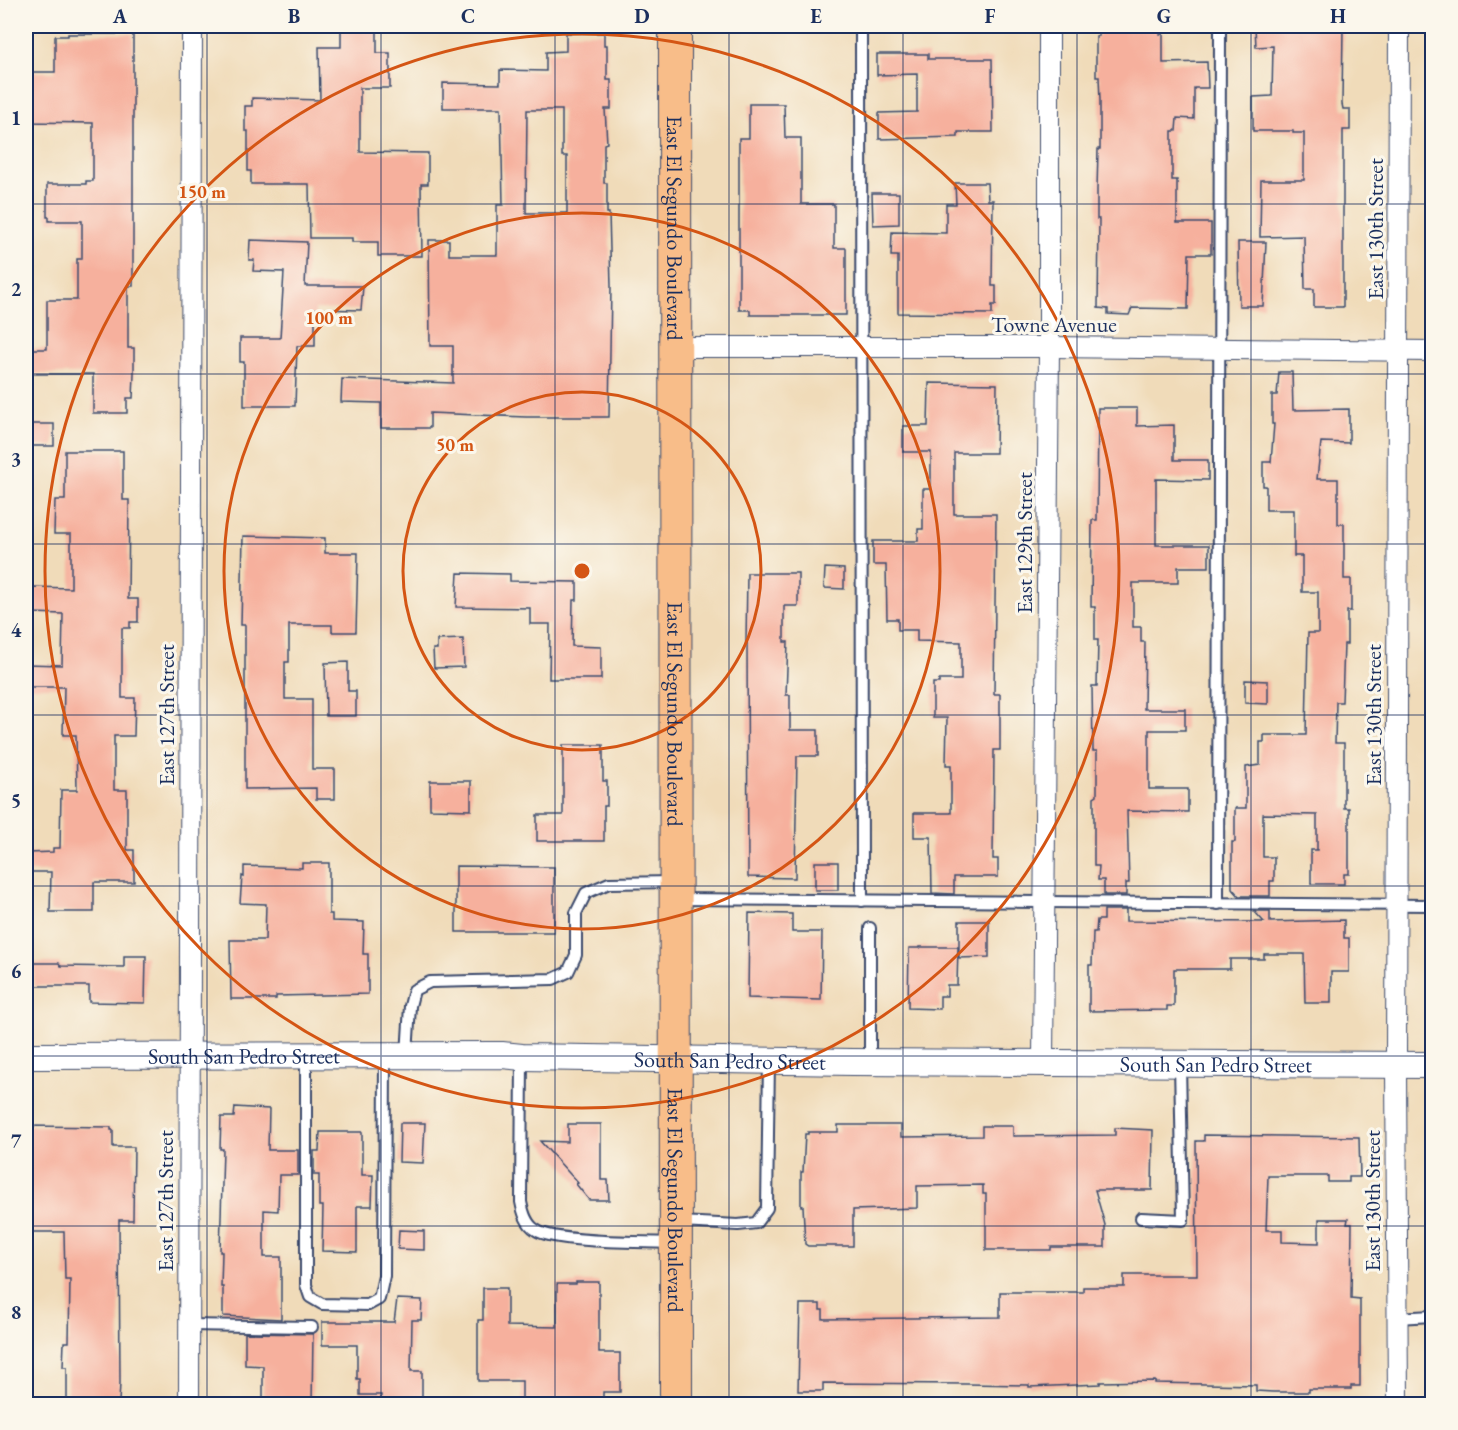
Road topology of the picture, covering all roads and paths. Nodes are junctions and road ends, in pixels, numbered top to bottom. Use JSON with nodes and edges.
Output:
{"nodes":[{"id":1,"x":192,"y":26,"type":"edge"},
{"id":2,"x":675,"y":26,"type":"edge"},
{"id":3,"x":861,"y":26,"type":"edge"},
{"id":4,"x":1049,"y":26,"type":"edge"},
{"id":5,"x":1220,"y":26,"type":"edge"},
{"id":6,"x":1399,"y":26,"type":"edge"},
{"id":7,"x":676,"y":347,"type":"junction"},
{"id":8,"x":862,"y":347,"type":"junction"},
{"id":9,"x":1049,"y":347,"type":"junction"},
{"id":10,"x":1220,"y":349,"type":"junction"},
{"id":11,"x":1398,"y":351,"type":"junction"},
{"id":12,"x":1432,"y":351,"type":"edge"},
{"id":13,"x":676,"y":890,"type":"junction"},
{"id":14,"x":862,"y":901,"type":"junction"},
{"id":15,"x":1046,"y":903,"type":"junction"},
{"id":16,"x":1218,"y":904,"type":"junction"},
{"id":17,"x":1396,"y":905,"type":"junction"},
{"id":18,"x":1432,"y":905,"type":"edge"},
{"id":19,"x":870,"y":928,"type":"dead end"},
{"id":20,"x":188,"y":1055,"type":"junction"},
{"id":21,"x":306,"y":1055,"type":"junction"},
{"id":22,"x":396,"y":1055,"type":"junction"},
{"id":23,"x":26,"y":1056,"type":"edge"},
{"id":24,"x":522,"y":1057,"type":"junction"},
{"id":25,"x":677,"y":1058,"type":"junction"},
{"id":26,"x":769,"y":1060,"type":"junction"},
{"id":27,"x":870,"y":1062,"type":"junction"},
{"id":28,"x":1043,"y":1062,"type":"junction"},
{"id":29,"x":1180,"y":1063,"type":"junction"},
{"id":30,"x":1395,"y":1065,"type":"junction"},
{"id":31,"x":1432,"y":1065,"type":"edge"},
{"id":32,"x":1141,"y":1218,"type":"dead end"},
{"id":33,"x":676,"y":1232,"type":"junction"},
{"id":34,"x":1432,"y":1316,"type":"edge"},
{"id":35,"x":1397,"y":1317,"type":"junction"},
{"id":36,"x":189,"y":1325,"type":"junction"},
{"id":37,"x":312,"y":1327,"type":"dead end"},
{"id":38,"x":189,"y":1404,"type":"edge"},
{"id":39,"x":676,"y":1404,"type":"edge"},
{"id":40,"x":1398,"y":1404,"type":"edge"}],
"edges":[{"from":1,"to":20,"type":"street","name":"East 127th Street"},
{"from":2,"to":7,"type":"main road","name":"East El Segundo Boulevard"},
{"from":3,"to":8,"type":"lane"},
{"from":4,"to":9,"type":"street","name":"East 129th Street"},
{"from":5,"to":10,"type":"lane"},
{"from":6,"to":11,"type":"street","name":"East 130th Street"},
{"from":7,"to":8,"type":"street","name":"Towne Avenue"},
{"from":7,"to":13,"type":"main road","name":"East El Segundo Boulevard"},
{"from":8,"to":9,"type":"street","name":"Towne Avenue"},
{"from":8,"to":14,"type":"lane"},
{"from":9,"to":10,"type":"street","name":"Towne Avenue"},
{"from":9,"to":15,"type":"street","name":"East 129th Street"},
{"from":10,"to":11,"type":"street","name":"Towne Avenue"},
{"from":10,"to":16,"type":"lane"},
{"from":11,"to":12,"type":"street","name":"Towne Avenue"},
{"from":11,"to":17,"type":"street","name":"East 130th Street"},
{"from":13,"to":14,"type":"lane"},
{"from":13,"to":22,"type":"lane"},
{"from":13,"to":25,"type":"main road","name":"East El Segundo Boulevard"},
{"from":14,"to":15,"type":"lane"},
{"from":15,"to":16,"type":"lane"},
{"from":15,"to":28,"type":"street","name":"East 129th Street"},
{"from":16,"to":17,"type":"lane"},
{"from":17,"to":18,"type":"lane"},
{"from":17,"to":30,"type":"street","name":"East 130th Street"},
{"from":19,"to":27,"type":"lane"},
{"from":20,"to":21,"type":"street","name":"South San Pedro Street"},
{"from":20,"to":23,"type":"street","name":"South San Pedro Street"},
{"from":20,"to":36,"type":"street","name":"East 127th Street"},
{"from":21,"to":22,"type":"street","name":"South San Pedro Street"},
{"from":21,"to":22,"type":"lane"},
{"from":22,"to":24,"type":"street","name":"South San Pedro Street"},
{"from":24,"to":25,"type":"street","name":"South San Pedro Street"},
{"from":24,"to":33,"type":"lane"},
{"from":25,"to":26,"type":"street","name":"South San Pedro Street"},
{"from":25,"to":33,"type":"main road","name":"East El Segundo Boulevard"},
{"from":26,"to":27,"type":"street","name":"South San Pedro Street"},
{"from":26,"to":33,"type":"lane"},
{"from":27,"to":28,"type":"street","name":"South San Pedro Street"},
{"from":28,"to":29,"type":"street","name":"South San Pedro Street"},
{"from":29,"to":30,"type":"street","name":"South San Pedro Street"},
{"from":29,"to":32,"type":"lane"},
{"from":30,"to":31,"type":"street","name":"South San Pedro Street"},
{"from":30,"to":35,"type":"street","name":"East 130th Street"},
{"from":33,"to":39,"type":"main road","name":"East El Segundo Boulevard"},
{"from":34,"to":35,"type":"lane"},
{"from":35,"to":40,"type":"street","name":"East 130th Street"},
{"from":36,"to":37,"type":"lane"},
{"from":36,"to":38,"type":"street","name":"East 127th Street"}]}
